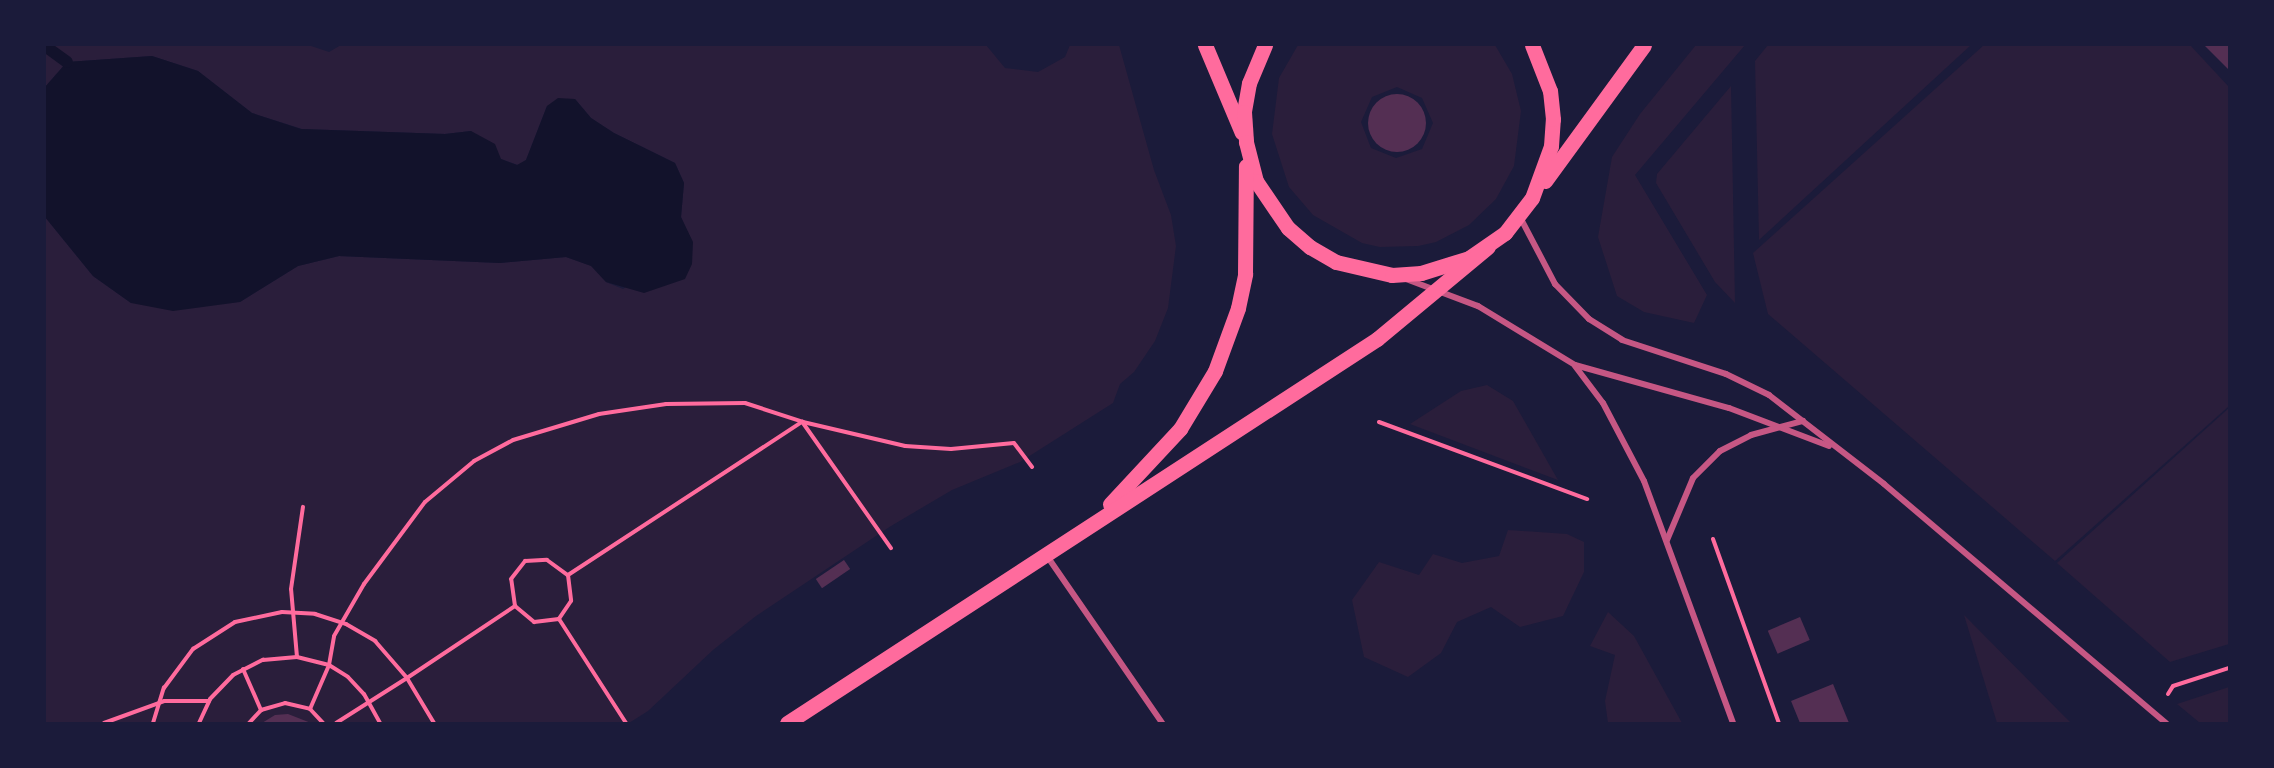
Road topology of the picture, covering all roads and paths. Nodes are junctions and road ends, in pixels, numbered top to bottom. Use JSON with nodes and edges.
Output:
{"nodes":[{"id":1,"x":1205,"y":45,"type":"edge"},
{"id":2,"x":1265,"y":45,"type":"edge"},
{"id":3,"x":1532,"y":45,"type":"edge"},
{"id":4,"x":1644,"y":45,"type":"edge"},
{"id":5,"x":1246,"y":142,"type":"junction"},
{"id":6,"x":1532,"y":198,"type":"junction"},
{"id":7,"x":1520,"y":216,"type":"junction"},
{"id":8,"x":1488,"y":247,"type":"junction"},
{"id":9,"x":1392,"y":275,"type":"junction"},
{"id":10,"x":1439,"y":289,"type":"junction"},
{"id":11,"x":1575,"y":365,"type":"junction"},
{"id":12,"x":1803,"y":421,"type":"junction"},
{"id":13,"x":803,"y":422,"type":"junction"},
{"id":14,"x":1379,"y":422,"type":"dead end"},
{"id":15,"x":1778,"y":427,"type":"junction"},
{"id":16,"x":1835,"y":448,"type":"junction"},
{"id":17,"x":1032,"y":467,"type":"dead end"},
{"id":18,"x":1587,"y":499,"type":"dead end"},
{"id":19,"x":303,"y":507,"type":"dead end"},
{"id":20,"x":1083,"y":530,"type":"junction"},
{"id":21,"x":1713,"y":539,"type":"dead end"},
{"id":22,"x":1667,"y":541,"type":"junction"},
{"id":23,"x":891,"y":548,"type":"dead end"},
{"id":24,"x":1046,"y":554,"type":"junction"},
{"id":25,"x":568,"y":575,"type":"junction"},
{"id":26,"x":515,"y":606,"type":"junction"},
{"id":27,"x":293,"y":612,"type":"junction"},
{"id":28,"x":559,"y":619,"type":"junction"},
{"id":29,"x":342,"y":623,"type":"junction"},
{"id":30,"x":297,"y":657,"type":"junction"},
{"id":31,"x":329,"y":665,"type":"junction"},
{"id":32,"x":2229,"y":668,"type":"edge"},
{"id":33,"x":243,"y":669,"type":"junction"},
{"id":34,"x":407,"y":678,"type":"junction"},
{"id":35,"x":2173,"y":686,"type":"dead end"},
{"id":36,"x":209,"y":701,"type":"junction"},
{"id":37,"x":369,"y":701,"type":"junction"},
{"id":38,"x":158,"y":702,"type":"junction"},
{"id":39,"x":261,"y":710,"type":"junction"},
{"id":40,"x":310,"y":710,"type":"junction"},
{"id":41,"x":104,"y":723,"type":"edge"},
{"id":42,"x":153,"y":723,"type":"edge"},
{"id":43,"x":199,"y":723,"type":"edge"},
{"id":44,"x":249,"y":723,"type":"edge"},
{"id":45,"x":322,"y":723,"type":"edge"},
{"id":46,"x":336,"y":723,"type":"edge"},
{"id":47,"x":380,"y":723,"type":"edge"},
{"id":48,"x":434,"y":723,"type":"edge"},
{"id":49,"x":626,"y":723,"type":"edge"},
{"id":50,"x":787,"y":723,"type":"edge"},
{"id":51,"x":1162,"y":723,"type":"edge"},
{"id":52,"x":1733,"y":723,"type":"edge"},
{"id":53,"x":1779,"y":723,"type":"edge"},
{"id":54,"x":2166,"y":723,"type":"edge"}],
"edges":[{"from":1,"to":5,"type":"main road"},
{"from":2,"to":5,"type":"main road"},
{"from":3,"to":6,"type":"main road"},
{"from":4,"to":6,"type":"main road"},
{"from":5,"to":9,"type":"main road"},
{"from":5,"to":20,"type":"main road"},
{"from":6,"to":7,"type":"main road"},
{"from":7,"to":8,"type":"main road"},
{"from":7,"to":12,"type":"street"},
{"from":8,"to":9,"type":"main road"},
{"from":8,"to":10,"type":"main road"},
{"from":9,"to":10,"type":"street"},
{"from":10,"to":11,"type":"street"},
{"from":10,"to":20,"type":"main road"},
{"from":11,"to":15,"type":"street"},
{"from":11,"to":22,"type":"street"},
{"from":12,"to":15,"type":"street"},
{"from":12,"to":16,"type":"street"},
{"from":13,"to":17,"type":"path"},
{"from":13,"to":23,"type":"path"},
{"from":13,"to":25,"type":"path"},
{"from":13,"to":29,"type":"path"},
{"from":14,"to":18,"type":"path"},
{"from":15,"to":16,"type":"street"},
{"from":15,"to":22,"type":"street"},
{"from":16,"to":54,"type":"street"},
{"from":19,"to":27,"type":"path"},
{"from":20,"to":24,"type":"main road"},
{"from":21,"to":53,"type":"path"},
{"from":22,"to":52,"type":"street"},
{"from":24,"to":50,"type":"main road"},
{"from":24,"to":51,"type":"street"},
{"from":25,"to":26,"type":"path"},
{"from":25,"to":28,"type":"path"},
{"from":26,"to":28,"type":"path"},
{"from":26,"to":34,"type":"path"},
{"from":27,"to":29,"type":"path"},
{"from":27,"to":30,"type":"path"},
{"from":27,"to":38,"type":"path"},
{"from":28,"to":49,"type":"path"},
{"from":29,"to":31,"type":"path"},
{"from":29,"to":34,"type":"path"},
{"from":30,"to":31,"type":"path"},
{"from":30,"to":33,"type":"path"},
{"from":31,"to":37,"type":"path"},
{"from":31,"to":40,"type":"path"},
{"from":32,"to":35,"type":"path"},
{"from":33,"to":36,"type":"path"},
{"from":33,"to":39,"type":"path"},
{"from":34,"to":37,"type":"path"},
{"from":34,"to":48,"type":"path"},
{"from":36,"to":38,"type":"path"},
{"from":36,"to":43,"type":"path"},
{"from":37,"to":46,"type":"path"},
{"from":37,"to":47,"type":"path"},
{"from":38,"to":41,"type":"path"},
{"from":38,"to":42,"type":"path"},
{"from":39,"to":40,"type":"path"},
{"from":39,"to":44,"type":"path"},
{"from":40,"to":45,"type":"path"}]}
